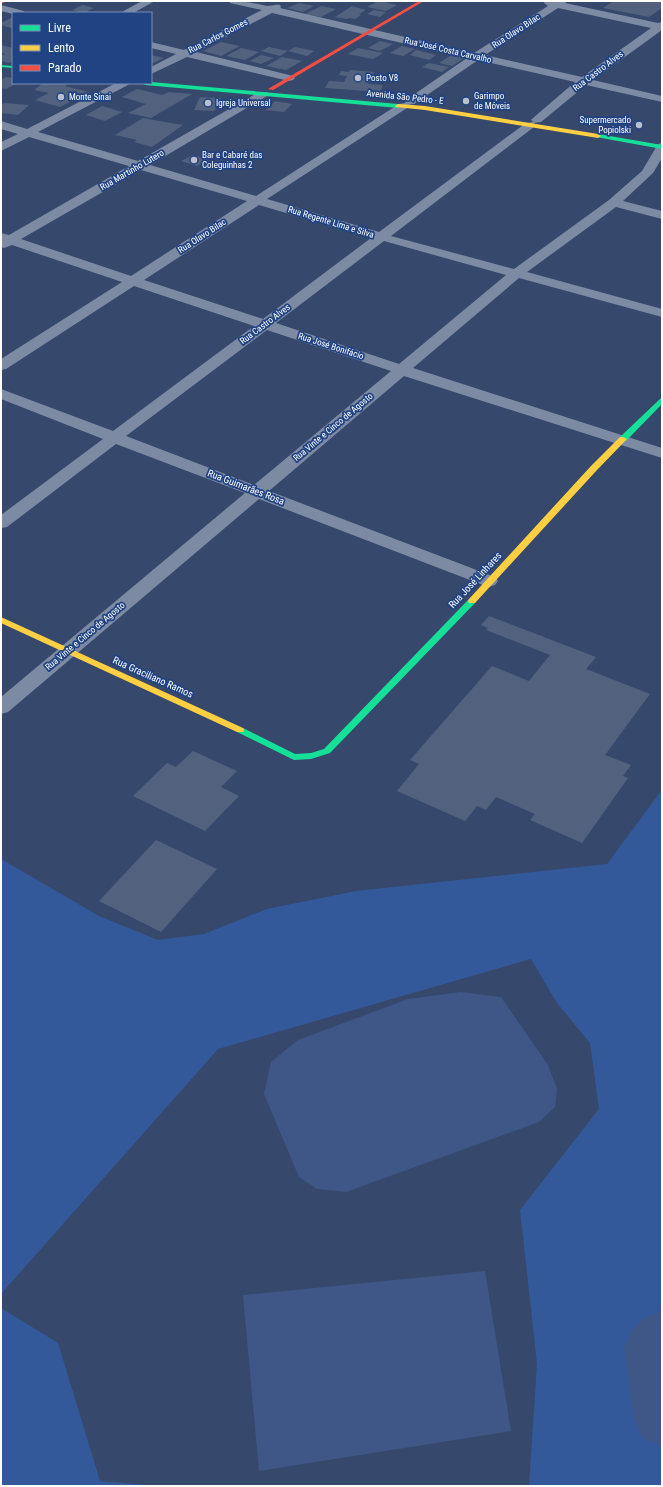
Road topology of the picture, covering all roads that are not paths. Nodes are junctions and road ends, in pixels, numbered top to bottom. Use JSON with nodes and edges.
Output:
{"nodes":[{"id":1,"x":6,"y":1,"type":"edge"},
{"id":2,"x":150,"y":1,"type":"edge"},
{"id":3,"x":234,"y":1,"type":"edge"},
{"id":4,"x":286,"y":1,"type":"edge"},
{"id":5,"x":422,"y":1,"type":"edge"},
{"id":6,"x":541,"y":1,"type":"edge"},
{"id":7,"x":1,"y":3,"type":"edge"},
{"id":8,"x":560,"y":3,"type":"edge"},
{"id":9,"x":1,"y":8,"type":"edge"},
{"id":10,"x":271,"y":9,"type":"junction"},
{"id":11,"x":16,"y":12,"type":"edge"},
{"id":12,"x":127,"y":12,"type":"edge"},
{"id":13,"x":661,"y":26,"type":"edge"},
{"id":14,"x":370,"y":32,"type":"junction"},
{"id":15,"x":152,"y":44,"type":"edge"},
{"id":16,"x":185,"y":52,"type":"junction"},
{"id":17,"x":475,"y":57,"type":"junction"},
{"id":18,"x":152,"y":70,"type":"edge"},
{"id":19,"x":289,"y":78,"type":"junction"},
{"id":20,"x":152,"y":79,"type":"edge"},
{"id":21,"x":584,"y":81,"type":"junction"},
{"id":22,"x":122,"y":84,"type":"edge"},
{"id":23,"x":152,"y":84,"type":"edge"},
{"id":24,"x":267,"y":92,"type":"junction"},
{"id":25,"x":662,"y":99,"type":"edge"},
{"id":26,"x":407,"y":104,"type":"junction"},
{"id":27,"x":533,"y":123,"type":"junction"},
{"id":28,"x":1,"y":125,"type":"edge"},
{"id":29,"x":29,"y":133,"type":"junction"},
{"id":30,"x":662,"y":139,"type":"edge"},
{"id":31,"x":1,"y":147,"type":"edge"},
{"id":32,"x":662,"y":147,"type":"edge"},
{"id":33,"x":139,"y":165,"type":"junction"},
{"id":34,"x":257,"y":200,"type":"junction"},
{"id":35,"x":614,"y":203,"type":"junction"},
{"id":36,"x":662,"y":215,"type":"edge"},
{"id":37,"x":382,"y":237,"type":"junction"},
{"id":38,"x":4,"y":241,"type":"edge"},
{"id":39,"x":517,"y":273,"type":"junction"},
{"id":40,"x":133,"y":281,"type":"junction"},
{"id":41,"x":662,"y":313,"type":"edge"},
{"id":42,"x":265,"y":324,"type":"junction"},
{"id":43,"x":1,"y":366,"type":"edge"},
{"id":44,"x":402,"y":370,"type":"junction"},
{"id":45,"x":1,"y":394,"type":"edge"},
{"id":46,"x":662,"y":400,"type":"edge"},
{"id":47,"x":115,"y":437,"type":"junction"},
{"id":48,"x":622,"y":439,"type":"junction"},
{"id":49,"x":662,"y":452,"type":"edge"},
{"id":50,"x":257,"y":491,"type":"junction"},
{"id":51,"x":1,"y":523,"type":"edge"},
{"id":52,"x":490,"y":581,"type":"junction"},
{"id":53,"x":1,"y":620,"type":"edge"},
{"id":54,"x":66,"y":651,"type":"junction"},
{"id":55,"x":1,"y":707,"type":"edge"},
{"id":56,"x":294,"y":757,"type":"joint"}],
"edges":[{"from":1,"to":7,"type":"street"},
{"from":2,"to":12,"type":"street"},
{"from":3,"to":10,"type":"street","name":"Rua José Costa Carvalho"},
{"from":4,"to":10,"type":"street","name":"Rua Carlos Gomes"},
{"from":5,"to":14,"type":"street","name":"Rua Martinho Lutero"},
{"from":6,"to":8,"type":"street"},
{"from":8,"to":13,"type":"street"},
{"from":8,"to":17,"type":"street","name":"Rua Olavo Bilac"},
{"from":9,"to":11,"type":"street"},
{"from":10,"to":14,"type":"street","name":"Rua José Costa Carvalho"},
{"from":10,"to":16,"type":"street","name":"Rua Carlos Gomes"},
{"from":13,"to":21,"type":"street","name":"Rua Castro Alves"},
{"from":14,"to":17,"type":"street","name":"Rua José Costa Carvalho"},
{"from":14,"to":19,"type":"street","name":"Rua Martinho Lutero"},
{"from":15,"to":16,"type":"street"},
{"from":16,"to":18,"type":"street","name":"Rua Carlos Gomes"},
{"from":16,"to":19,"type":"street"},
{"from":17,"to":21,"type":"street","name":"Rua José Costa Carvalho"},
{"from":17,"to":26,"type":"street","name":"Rua Olavo Bilac"},
{"from":19,"to":24,"type":"street","name":"Rua Martinho Lutero"},
{"from":20,"to":24,"type":"street","name":"Avenida São Pedro - E"},
{"from":21,"to":25,"type":"street","name":"Rua José Costa Carvalho"},
{"from":21,"to":27,"type":"street","name":"Rua Castro Alves"},
{"from":22,"to":29,"type":"street"},
{"from":23,"to":24,"type":"street","name":"Avenida São Pedro - E"},
{"from":24,"to":26,"type":"street","name":"Avenida São Pedro - E"},
{"from":24,"to":33,"type":"street","name":"Rua Martinho Lutero"},
{"from":26,"to":27,"type":"street","name":"Avenida São Pedro - E"},
{"from":26,"to":34,"type":"street","name":"Rua Olavo Bilac"},
{"from":27,"to":30,"type":"street","name":"Avenida São Pedro - E"},
{"from":27,"to":32,"type":"street","name":"Avenida São Pedro - E"},
{"from":27,"to":37,"type":"street","name":"Rua Castro Alves"},
{"from":28,"to":29,"type":"street","name":"Rua Regente Lima e Silva"},
{"from":29,"to":31,"type":"street"},
{"from":29,"to":33,"type":"street","name":"Rua Regente Lima e Silva"},
{"from":32,"to":35,"type":"street","name":"Rua Vinte e Cinco de Agosto"},
{"from":33,"to":34,"type":"street","name":"Rua Regente Lima e Silva"},
{"from":33,"to":38,"type":"street","name":"Rua Martinho Lutero"},
{"from":34,"to":37,"type":"street","name":"Rua Regente Lima e Silva"},
{"from":34,"to":40,"type":"street","name":"Rua Olavo Bilac"},
{"from":35,"to":36,"type":"street"},
{"from":35,"to":39,"type":"street","name":"Rua Vinte e Cinco de Agosto"},
{"from":37,"to":39,"type":"street","name":"Rua Regente Lima e Silva"},
{"from":37,"to":42,"type":"street","name":"Rua Castro Alves"},
{"from":38,"to":40,"type":"street","name":"Rua José Bonifácio"},
{"from":39,"to":41,"type":"street","name":"Rua Regente Lima e Silva"},
{"from":39,"to":44,"type":"street","name":"Rua Vinte e Cinco de Agosto"},
{"from":40,"to":42,"type":"street","name":"Rua José Bonifácio"},
{"from":40,"to":43,"type":"street","name":"Rua Olavo Bilac"},
{"from":42,"to":44,"type":"street","name":"Rua José Bonifácio"},
{"from":42,"to":47,"type":"street","name":"Rua Castro Alves"},
{"from":44,"to":48,"type":"street","name":"Rua José Bonifácio"},
{"from":44,"to":50,"type":"street","name":"Rua Vinte e Cinco de Agosto"},
{"from":45,"to":47,"type":"street","name":"Rua Guimarães Rosa"},
{"from":46,"to":48,"type":"street","name":"Rua José Linhares"},
{"from":47,"to":50,"type":"street","name":"Rua Guimarães Rosa"},
{"from":47,"to":51,"type":"street","name":"Rua Castro Alves"},
{"from":48,"to":49,"type":"street","name":"Rua José Bonifácio"},
{"from":48,"to":52,"type":"street","name":"Rua José Linhares"},
{"from":50,"to":52,"type":"street","name":"Rua Guimarães Rosa"},
{"from":50,"to":54,"type":"street","name":"Rua Vinte e Cinco de Agosto"},
{"from":52,"to":56,"type":"street","name":"Rua José Linhares"},
{"from":53,"to":54,"type":"street","name":"Rua Graciliano Ramos"},
{"from":54,"to":55,"type":"street","name":"Rua Vinte e Cinco de Agosto"},
{"from":54,"to":56,"type":"street","name":"Rua Graciliano Ramos"}]}
